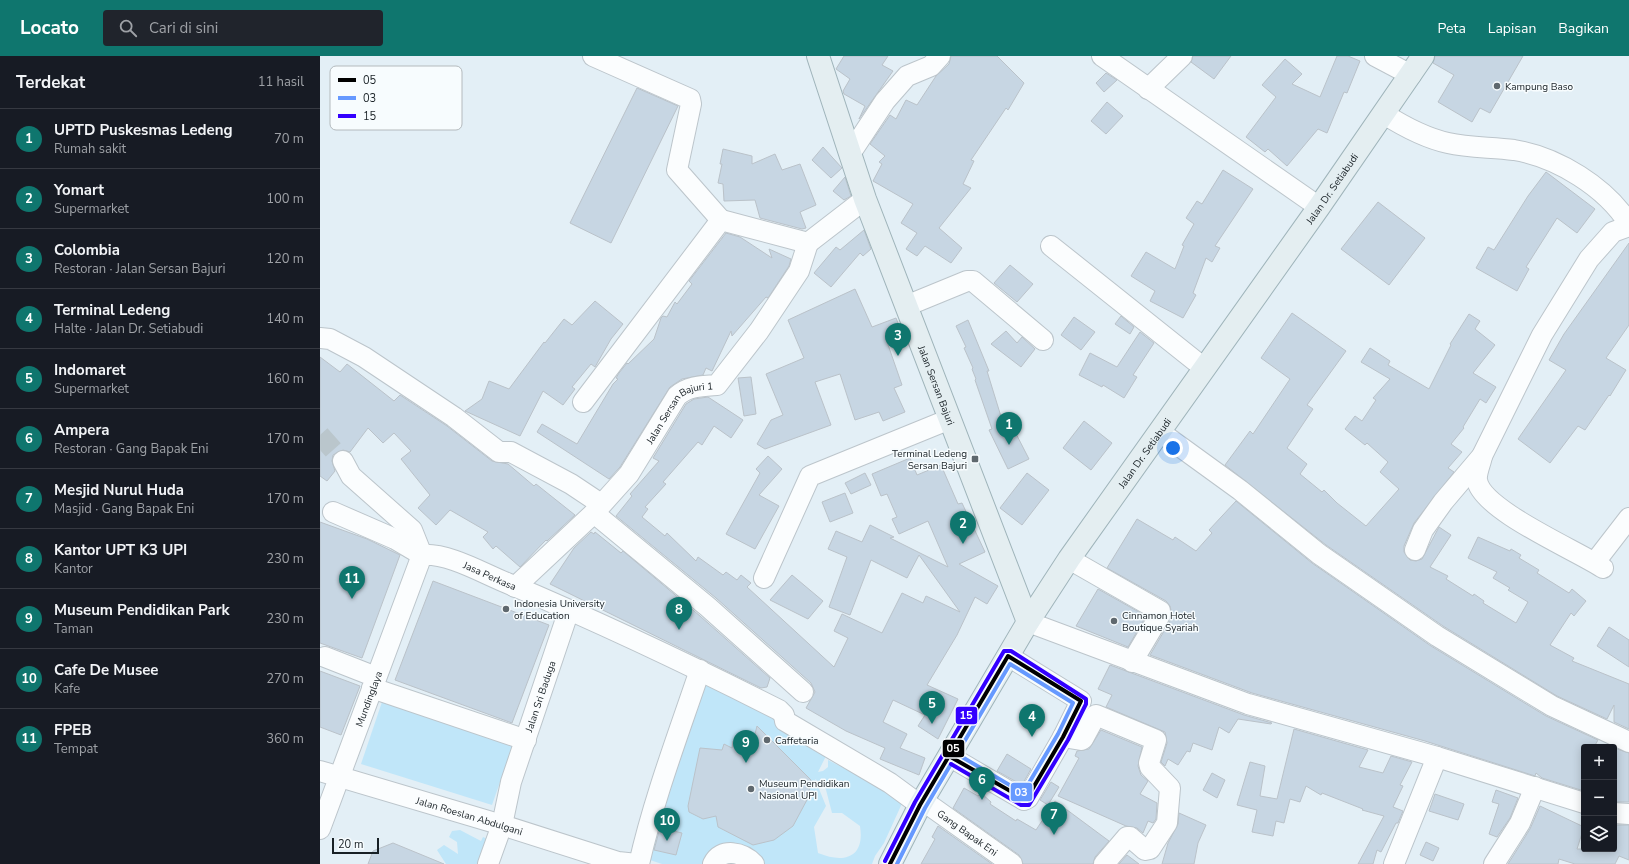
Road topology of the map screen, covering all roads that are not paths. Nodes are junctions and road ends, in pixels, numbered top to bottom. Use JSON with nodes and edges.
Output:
{"nodes":[{"id":1,"x":593,"y":56,"type":"edge"},
{"id":2,"x":818,"y":56,"type":"edge"},
{"id":3,"x":940,"y":56,"type":"edge"},
{"id":4,"x":1102,"y":56,"type":"edge"},
{"id":5,"x":1182,"y":56,"type":"edge"},
{"id":6,"x":1375,"y":56,"type":"edge"},
{"id":7,"x":1423,"y":56,"type":"edge"},
{"id":8,"x":1411,"y":75,"type":"junction"},
{"id":9,"x":1148,"y":89,"type":"junction"},
{"id":10,"x":1384,"y":114,"type":"junction"},
{"id":11,"x":850,"y":154,"type":"junction"},
{"id":12,"x":865,"y":199,"type":"junction"},
{"id":13,"x":1319,"y":207,"type":"junction"},
{"id":14,"x":721,"y":220,"type":"junction"},
{"id":15,"x":1629,"y":225,"type":"edge"},
{"id":16,"x":808,"y":243,"type":"junction"},
{"id":17,"x":1051,"y":246,"type":"dead end"},
{"id":18,"x":906,"y":306,"type":"junction"},
{"id":19,"x":320,"y":338,"type":"edge"},
{"id":20,"x":1043,"y":340,"type":"dead end"},
{"id":21,"x":1204,"y":368,"type":"junction"},
{"id":22,"x":583,"y":402,"type":"dead end"},
{"id":23,"x":950,"y":419,"type":"junction"},
{"id":24,"x":1160,"y":432,"type":"junction"},
{"id":25,"x":1482,"y":456,"type":"junction"},
{"id":26,"x":343,"y":461,"type":"tunnel mouth"},
{"id":27,"x":598,"y":508,"type":"junction"},
{"id":28,"x":333,"y":512,"type":"dead end"},
{"id":29,"x":1629,"y":518,"type":"edge"},
{"id":30,"x":1415,"y":550,"type":"dead end"},
{"id":31,"x":1069,"y":559,"type":"junction"},
{"id":32,"x":420,"y":562,"type":"junction"},
{"id":33,"x":764,"y":578,"type":"dead end"},
{"id":34,"x":515,"y":587,"type":"junction"},
{"id":35,"x":569,"y":610,"type":"junction"},
{"id":36,"x":1028,"y":622,"type":"junction"},
{"id":37,"x":1008,"y":656,"type":"junction"},
{"id":38,"x":325,"y":657,"type":"dead end"},
{"id":39,"x":1132,"y":662,"type":"junction"},
{"id":40,"x":700,"y":670,"type":"junction"},
{"id":41,"x":374,"y":682,"type":"junction"},
{"id":42,"x":803,"y":692,"type":"dead end"},
{"id":43,"x":1063,"y":736,"type":"junction"},
{"id":44,"x":526,"y":740,"type":"junction"},
{"id":45,"x":1629,"y":742,"type":"edge"},
{"id":46,"x":949,"y":756,"type":"junction"},
{"id":47,"x":1437,"y":758,"type":"junction"},
{"id":48,"x":320,"y":771,"type":"edge"},
{"id":49,"x":340,"y":777,"type":"junction"},
{"id":50,"x":1535,"y":787,"type":"junction"},
{"id":51,"x":1581,"y":802,"type":"edge"},
{"id":52,"x":921,"y":803,"type":"junction"},
{"id":53,"x":324,"y":809,"type":"edge"},
{"id":54,"x":1617,"y":813,"type":"edge"},
{"id":55,"x":1629,"y":814,"type":"edge"},
{"id":56,"x":502,"y":825,"type":"junction"},
{"id":57,"x":320,"y":829,"type":"edge"},
{"id":58,"x":488,"y":864,"type":"edge"},
{"id":59,"x":629,"y":864,"type":"edge"},
{"id":60,"x":713,"y":864,"type":"edge"},
{"id":61,"x":754,"y":864,"type":"edge"},
{"id":62,"x":890,"y":864,"type":"edge"},
{"id":63,"x":1012,"y":864,"type":"edge"},
{"id":64,"x":1104,"y":864,"type":"edge"},
{"id":65,"x":1394,"y":864,"type":"edge"},
{"id":66,"x":1494,"y":864,"type":"edge"}],
"edges":[{"from":1,"to":14,"type":"street"},
{"from":2,"to":11,"type":"main road","name":"Jalan Sersan Bajuri"},
{"from":3,"to":11,"type":"street"},
{"from":4,"to":9,"type":"street"},
{"from":5,"to":9,"type":"street"},
{"from":6,"to":8,"type":"street"},
{"from":7,"to":8,"type":"main road","name":"Jalan Dr. Setiabudi"},
{"from":8,"to":10,"type":"main road","name":"Jalan Dr. Setiabudi"},
{"from":9,"to":13,"type":"street"},
{"from":10,"to":13,"type":"main road","name":"Jalan Dr. Setiabudi"},
{"from":10,"to":15,"type":"street"},
{"from":11,"to":12,"type":"main road","name":"Jalan Sersan Bajuri"},
{"from":12,"to":16,"type":"street"},
{"from":12,"to":18,"type":"main road","name":"Jalan Sersan Bajuri"},
{"from":13,"to":21,"type":"main road","name":"Jalan Dr. Setiabudi"},
{"from":14,"to":16,"type":"street"},
{"from":14,"to":22,"type":"street"},
{"from":15,"to":25,"type":"street"},
{"from":16,"to":27,"type":"street","name":"Jalan Sersan Bajuri 1"},
{"from":17,"to":21,"type":"street"},
{"from":18,"to":20,"type":"street"},
{"from":18,"to":23,"type":"main road","name":"Jalan Sersan Bajuri"},
{"from":19,"to":27,"type":"street"},
{"from":21,"to":24,"type":"main road","name":"Jalan Dr. Setiabudi"},
{"from":23,"to":33,"type":"street"},
{"from":23,"to":36,"type":"main road","name":"Jalan Sersan Bajuri"},
{"from":24,"to":31,"type":"main road","name":"Jalan Dr. Setiabudi"},
{"from":24,"to":45,"type":"street"},
{"from":25,"to":29,"type":"street"},
{"from":25,"to":30,"type":"street"},
{"from":26,"to":32,"type":"street"},
{"from":27,"to":34,"type":"street","name":"Jalan Sersan Bajuri 1"},
{"from":27,"to":42,"type":"street"},
{"from":28,"to":32,"type":"street"},
{"from":31,"to":36,"type":"main road","name":"Jalan Dr. Setiabudi"},
{"from":31,"to":39,"type":"street"},
{"from":32,"to":34,"type":"street","name":"Jasa Perkasa"},
{"from":32,"to":41,"type":"street","name":"Mundinglaya"},
{"from":34,"to":35,"type":"street","name":"Jasa Perkasa"},
{"from":35,"to":40,"type":"street","name":"Jasa Perkasa"},
{"from":35,"to":44,"type":"street","name":"Jalan Sri Baduga"},
{"from":36,"to":37,"type":"main road","name":"Jalan Dr. Setiabudi"},
{"from":36,"to":39,"type":"street"},
{"from":37,"to":43,"type":"street"},
{"from":37,"to":46,"type":"main road","name":"Jalan Dr. Setiabudi"},
{"from":38,"to":41,"type":"street"},
{"from":39,"to":47,"type":"street"},
{"from":40,"to":52,"type":"street","name":"Gang Bapak Eni"},
{"from":40,"to":59,"type":"street"},
{"from":41,"to":44,"type":"street"},
{"from":41,"to":49,"type":"street","name":"Mundinglaya"},
{"from":43,"to":46,"type":"street"},
{"from":43,"to":64,"type":"street"},
{"from":44,"to":56,"type":"street","name":"Jalan Sri Baduga"},
{"from":46,"to":52,"type":"main road","name":"Jalan Dr. Setiabudi"},
{"from":47,"to":50,"type":"street"},
{"from":47,"to":65,"type":"street"},
{"from":48,"to":49,"type":"street","name":"Jalan Roeslan Abdulgani"},
{"from":49,"to":53,"type":"street","name":"Mundinglaya"},
{"from":49,"to":56,"type":"street","name":"Jalan Roeslan Abdulgani"},
{"from":50,"to":51,"type":"street"},
{"from":50,"to":66,"type":"street"},
{"from":52,"to":62,"type":"main road","name":"Jalan Dr. Setiabudi"},
{"from":52,"to":63,"type":"street","name":"Gang Bapak Eni"},
{"from":53,"to":57,"type":"street","name":"Mundinglaya"},
{"from":54,"to":55,"type":"street"},
{"from":56,"to":58,"type":"street"},
{"from":56,"to":59,"type":"street","name":"Jalan Roeslan Abdulgani"},
{"from":60,"to":61,"type":"street"}]}
